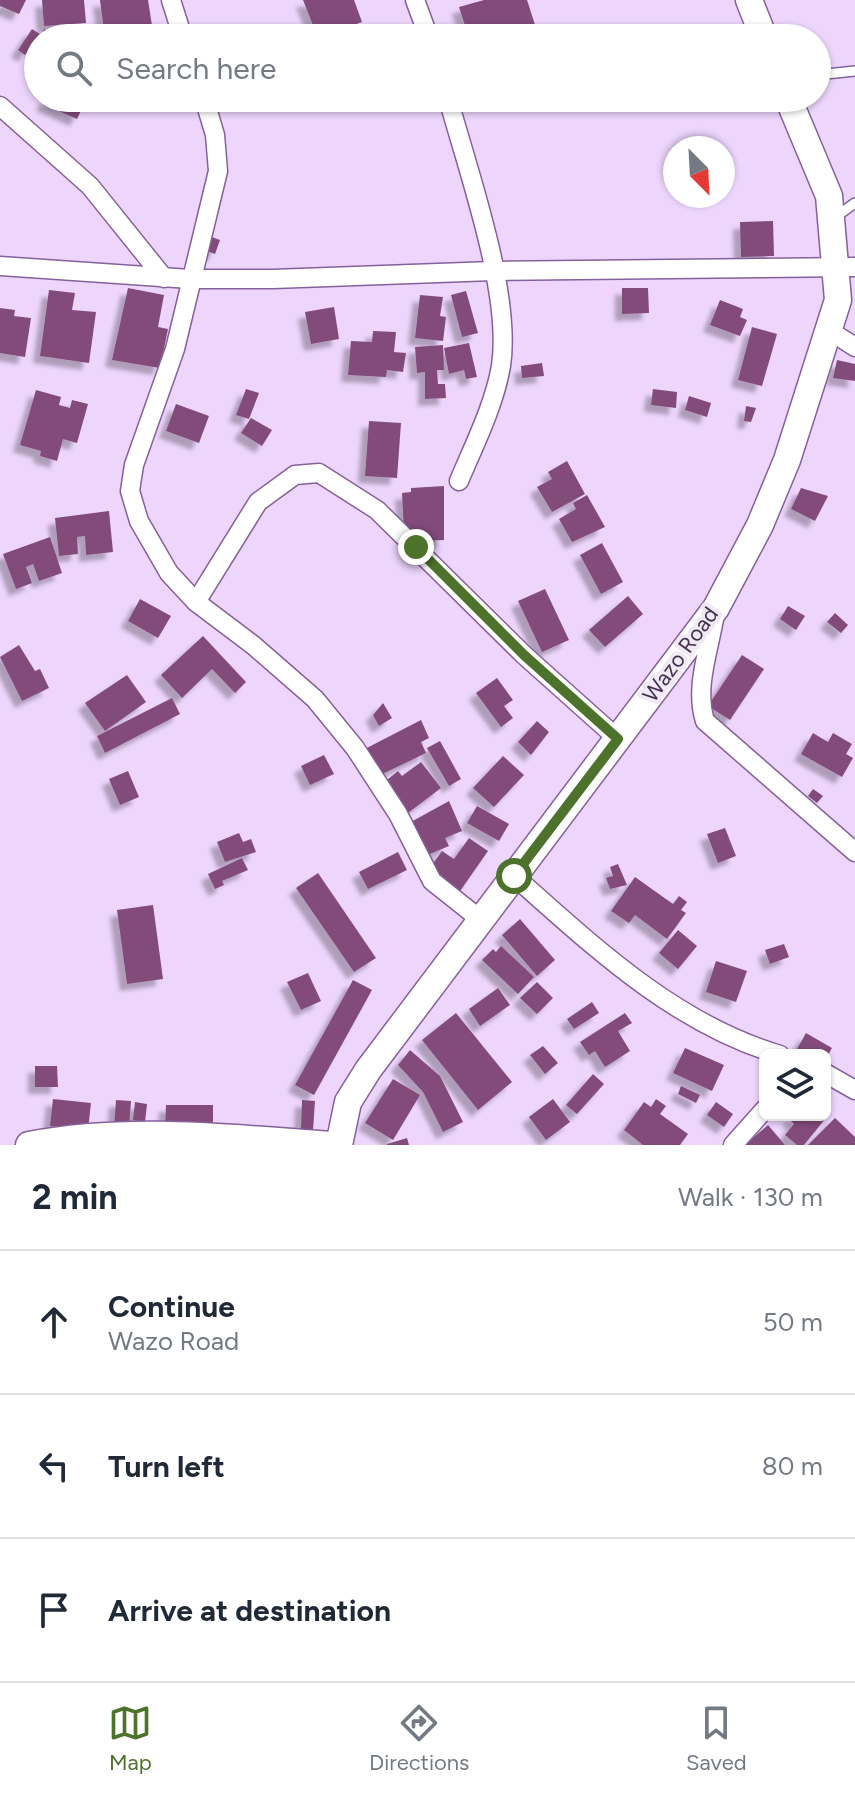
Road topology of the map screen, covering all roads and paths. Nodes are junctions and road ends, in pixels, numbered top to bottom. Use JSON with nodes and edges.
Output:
{"nodes":[{"id":1,"x":171,"y":0,"type":"edge"},
{"id":2,"x":415,"y":0,"type":"edge"},
{"id":3,"x":749,"y":0,"type":"edge"},
{"id":4,"x":179,"y":24,"type":"edge"},
{"id":5,"x":424,"y":24,"type":"edge"},
{"id":6,"x":758,"y":24,"type":"edge"},
{"id":7,"x":855,"y":71,"type":"edge"},
{"id":8,"x":831,"y":74,"type":"edge"},
{"id":9,"x":0,"y":106,"type":"edge"},
{"id":10,"x":208,"y":112,"type":"edge"},
{"id":11,"x":452,"y":112,"type":"edge"},
{"id":12,"x":794,"y":112,"type":"edge"},
{"id":13,"x":855,"y":203,"type":"edge"},
{"id":14,"x":832,"y":220,"type":"junction"},
{"id":15,"x":0,"y":266,"type":"edge"},
{"id":16,"x":846,"y":268,"type":"edge"},
{"id":17,"x":493,"y":271,"type":"junction"},
{"id":18,"x":164,"y":278,"type":"junction"},
{"id":19,"x":190,"y":279,"type":"junction"},
{"id":20,"x":830,"y":331,"type":"junction"},
{"id":21,"x":855,"y":347,"type":"edge"},
{"id":22,"x":459,"y":481,"type":"dead end"},
{"id":23,"x":196,"y":602,"type":"junction"},
{"id":24,"x":716,"y":608,"type":"junction"},
{"id":25,"x":618,"y":739,"type":"junction"},
{"id":26,"x":855,"y":852,"type":"edge"},
{"id":27,"x":514,"y":876,"type":"junction"},
{"id":28,"x":481,"y":920,"type":"junction"},
{"id":29,"x":764,"y":1049,"type":"edge"},
{"id":30,"x":831,"y":1076,"type":"edge"},
{"id":31,"x":855,"y":1090,"type":"edge"},
{"id":32,"x":759,"y":1116,"type":"edge"},
{"id":33,"x":29,"y":1145,"type":"edge"},
{"id":34,"x":332,"y":1145,"type":"edge"},
{"id":35,"x":339,"y":1145,"type":"edge"},
{"id":36,"x":733,"y":1145,"type":"edge"}],
"edges":[{"from":1,"to":4,"type":"street"},
{"from":2,"to":5,"type":"street"},
{"from":3,"to":6,"type":"main road"},
{"from":7,"to":8,"type":"lane"},
{"from":9,"to":18,"type":"street"},
{"from":10,"to":19,"type":"street"},
{"from":11,"to":17,"type":"street"},
{"from":12,"to":14,"type":"main road","name":"Wazo Road"},
{"from":13,"to":14,"type":"lane"},
{"from":14,"to":16,"type":"main road","name":"Wazo Road"},
{"from":15,"to":18,"type":"street"},
{"from":16,"to":17,"type":"street"},
{"from":16,"to":20,"type":"main road","name":"Wazo Road"},
{"from":17,"to":19,"type":"street"},
{"from":17,"to":22,"type":"street"},
{"from":18,"to":19,"type":"street"},
{"from":19,"to":23,"type":"street"},
{"from":20,"to":21,"type":"street"},
{"from":20,"to":24,"type":"main road","name":"Wazo Road"},
{"from":23,"to":25,"type":"street"},
{"from":23,"to":28,"type":"street"},
{"from":24,"to":25,"type":"main road","name":"Wazo Road"},
{"from":24,"to":26,"type":"street"},
{"from":25,"to":27,"type":"main road","name":"Wazo Road"},
{"from":27,"to":28,"type":"main road","name":"Wazo Road"},
{"from":27,"to":29,"type":"street"},
{"from":28,"to":35,"type":"main road","name":"Wazo Road"},
{"from":30,"to":31,"type":"street"},
{"from":32,"to":36,"type":"street"},
{"from":33,"to":34,"type":"main road"}]}
